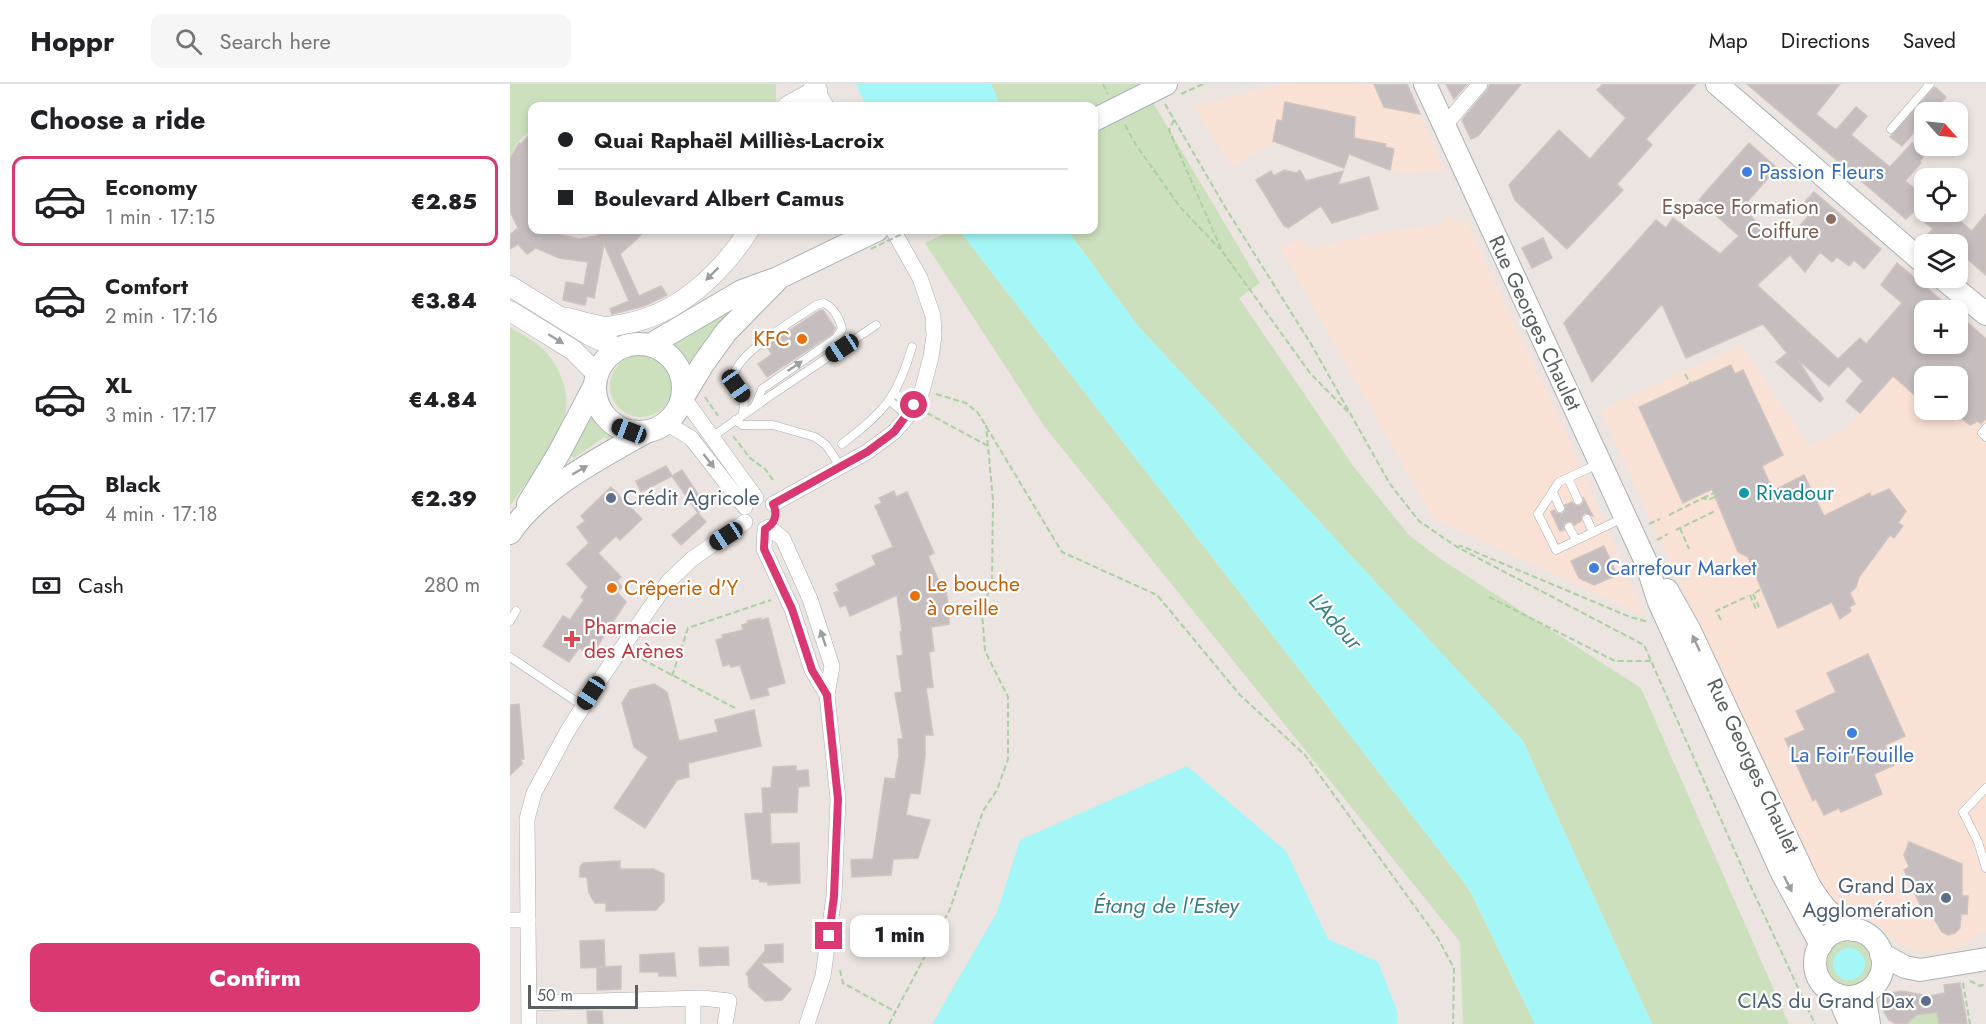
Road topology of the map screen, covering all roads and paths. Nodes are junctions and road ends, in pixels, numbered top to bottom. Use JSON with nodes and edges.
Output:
{"nodes":[{"id":1,"x":789,"y":84,"type":"edge"},
{"id":2,"x":1103,"y":84,"type":"edge"},
{"id":3,"x":1425,"y":84,"type":"edge"},
{"id":4,"x":1480,"y":84,"type":"edge"},
{"id":5,"x":1717,"y":84,"type":"edge"},
{"id":6,"x":1930,"y":84,"type":"edge"},
{"id":7,"x":1160,"y":92,"type":"edge"},
{"id":8,"x":819,"y":93,"type":"edge"},
{"id":9,"x":1108,"y":94,"type":"dead end"},
{"id":10,"x":788,"y":102,"type":"edge"},
{"id":11,"x":798,"y":102,"type":"edge"},
{"id":12,"x":1098,"y":118,"type":"edge"},
{"id":13,"x":1174,"y":120,"type":"junction"},
{"id":14,"x":1125,"y":125,"type":"dead end"},
{"id":15,"x":1444,"y":126,"type":"junction"},
{"id":16,"x":1891,"y":129,"type":"dead end"},
{"id":17,"x":746,"y":234,"type":"edge"},
{"id":18,"x":890,"y":234,"type":"edge"},
{"id":19,"x":895,"y":234,"type":"edge"},
{"id":20,"x":871,"y":238,"type":"edge"},
{"id":21,"x":1222,"y":251,"type":"junction"},
{"id":22,"x":1914,"y":254,"type":"edge"},
{"id":23,"x":778,"y":278,"type":"junction"},
{"id":24,"x":510,"y":286,"type":"edge"},
{"id":25,"x":1954,"y":288,"type":"edge"},
{"id":26,"x":510,"y":311,"type":"edge"},
{"id":27,"x":1986,"y":314,"type":"edge"},
{"id":28,"x":560,"y":317,"type":"junction"},
{"id":29,"x":876,"y":325,"type":"dead end"},
{"id":30,"x":650,"y":345,"type":"junction"},
{"id":31,"x":912,"y":347,"type":"dead end"},
{"id":32,"x":618,"y":348,"type":"junction"},
{"id":33,"x":1685,"y":374,"type":"dead end"},
{"id":34,"x":596,"y":380,"type":"junction"},
{"id":35,"x":1690,"y":384,"type":"dead end"},
{"id":36,"x":922,"y":391,"type":"junction"},
{"id":37,"x":894,"y":393,"type":"junction"},
{"id":38,"x":693,"y":396,"type":"junction"},
{"id":39,"x":890,"y":401,"type":"junction"},
{"id":40,"x":755,"y":406,"type":"junction"},
{"id":41,"x":916,"y":411,"type":"junction"},
{"id":42,"x":743,"y":415,"type":"junction"},
{"id":43,"x":718,"y":416,"type":"dead end"},
{"id":44,"x":1352,"y":417,"type":"junction"},
{"id":45,"x":735,"y":420,"type":"junction"},
{"id":46,"x":986,"y":423,"type":"junction"},
{"id":47,"x":656,"y":427,"type":"junction"},
{"id":48,"x":1986,"y":428,"type":"edge"},
{"id":49,"x":733,"y":435,"type":"dead end"},
{"id":50,"x":712,"y":437,"type":"junction"},
{"id":51,"x":1986,"y":437,"type":"edge"},
{"id":52,"x":842,"y":444,"type":"dead end"},
{"id":53,"x":988,"y":446,"type":"junction"},
{"id":54,"x":1600,"y":464,"type":"junction"},
{"id":55,"x":840,"y":466,"type":"junction"},
{"id":56,"x":1568,"y":478,"type":"junction"},
{"id":57,"x":773,"y":480,"type":"dead end"},
{"id":58,"x":1723,"y":489,"type":"dead end"},
{"id":59,"x":1552,"y":492,"type":"junction"},
{"id":60,"x":1715,"y":497,"type":"dead end"},
{"id":61,"x":1703,"y":498,"type":"junction"},
{"id":62,"x":1578,"y":500,"type":"dead end"},
{"id":63,"x":773,"y":504,"type":"junction"},
{"id":64,"x":1560,"y":508,"type":"dead end"},
{"id":65,"x":749,"y":509,"type":"junction"},
{"id":66,"x":1715,"y":511,"type":"dead end"},
{"id":67,"x":1669,"y":515,"type":"dead end"},
{"id":68,"x":1624,"y":518,"type":"junction"},
{"id":69,"x":1587,"y":519,"type":"dead end"},
{"id":70,"x":1660,"y":519,"type":"dead end"},
{"id":71,"x":1651,"y":523,"type":"dead end"},
{"id":72,"x":514,"y":526,"type":"edge"},
{"id":73,"x":1569,"y":527,"type":"dead end"},
{"id":74,"x":767,"y":528,"type":"junction"},
{"id":75,"x":1593,"y":532,"type":"junction"},
{"id":76,"x":1668,"y":534,"type":"dead end"},
{"id":77,"x":1658,"y":539,"type":"dead end"},
{"id":78,"x":1576,"y":540,"type":"junction"},
{"id":79,"x":1457,"y":547,"type":"junction"},
{"id":80,"x":1689,"y":549,"type":"dead end"},
{"id":81,"x":1646,"y":562,"type":"junction"},
{"id":82,"x":1761,"y":590,"type":"dead end"},
{"id":83,"x":1752,"y":594,"type":"junction"},
{"id":84,"x":785,"y":596,"type":"junction"},
{"id":85,"x":1489,"y":597,"type":"dead end"},
{"id":86,"x":1757,"y":608,"type":"dead end"},
{"id":87,"x":516,"y":611,"type":"dead end"},
{"id":88,"x":1630,"y":616,"type":"dead end"},
{"id":89,"x":1722,"y":620,"type":"dead end"},
{"id":90,"x":510,"y":621,"type":"edge"},
{"id":91,"x":621,"y":648,"type":"junction"},
{"id":92,"x":510,"y":657,"type":"edge"},
{"id":93,"x":1651,"y":661,"type":"junction"},
{"id":94,"x":672,"y":676,"type":"junction"},
{"id":95,"x":827,"y":695,"type":"junction"},
{"id":96,"x":583,"y":706,"type":"junction"},
{"id":97,"x":735,"y":708,"type":"dead end"},
{"id":98,"x":1986,"y":788,"type":"edge"},
{"id":99,"x":1986,"y":868,"type":"edge"},
{"id":100,"x":510,"y":920,"type":"edge"},
{"id":101,"x":528,"y":920,"type":"junction"},
{"id":102,"x":1853,"y":930,"type":"junction"},
{"id":103,"x":1821,"y":945,"type":"junction"},
{"id":104,"x":1881,"y":954,"type":"junction"},
{"id":105,"x":1986,"y":959,"type":"edge"},
{"id":106,"x":840,"y":970,"type":"dead end"},
{"id":107,"x":1984,"y":978,"type":"edge"},
{"id":108,"x":1960,"y":979,"type":"dead end"},
{"id":109,"x":1986,"y":984,"type":"edge"},
{"id":110,"x":1871,"y":987,"type":"junction"},
{"id":111,"x":1838,"y":995,"type":"junction"},
{"id":112,"x":693,"y":999,"type":"junction"},
{"id":113,"x":529,"y":1003,"type":"junction"},
{"id":114,"x":896,"y":1012,"type":"junction"},
{"id":115,"x":529,"y":1024,"type":"edge"},
{"id":116,"x":693,"y":1024,"type":"edge"},
{"id":117,"x":725,"y":1024,"type":"edge"},
{"id":118,"x":807,"y":1024,"type":"edge"},
{"id":119,"x":889,"y":1024,"type":"edge"},
{"id":120,"x":1453,"y":1024,"type":"edge"},
{"id":121,"x":1815,"y":1024,"type":"edge"},
{"id":122,"x":1851,"y":1024,"type":"edge"},
{"id":123,"x":1869,"y":1024,"type":"edge"},
{"id":124,"x":1970,"y":1024,"type":"edge"}],
"edges":[{"from":1,"to":10,"type":"street"},
{"from":2,"to":9,"type":"path"},
{"from":3,"to":15,"type":"main road","name":"Rue Georges Chaulet"},
{"from":4,"to":15,"type":"street"},
{"from":5,"to":22,"type":"main road"},
{"from":6,"to":16,"type":"lane"},
{"from":7,"to":12,"type":"main road","bridge":true},
{"from":7,"to":13,"type":"path"},
{"from":8,"to":11,"type":"street"},
{"from":13,"to":21,"type":"path"},
{"from":13,"to":44,"type":"path"},
{"from":14,"to":21,"type":"path"},
{"from":15,"to":54,"type":"main road","name":"Rue Georges Chaulet"},
{"from":17,"to":28,"type":"street","one_way":true},
{"from":18,"to":20,"type":"path","bridge":true},
{"from":19,"to":36,"type":"street"},
{"from":20,"to":23,"type":"main road"},
{"from":21,"to":44,"type":"path"},
{"from":23,"to":30,"type":"main road"},
{"from":23,"to":38,"type":"main road"},
{"from":24,"to":28,"type":"street"},
{"from":25,"to":27,"type":"main road"},
{"from":26,"to":34,"type":"street","one_way":true},
{"from":28,"to":32,"type":"street"},
{"from":29,"to":40,"type":"lane"},
{"from":30,"to":32,"type":"main road"},
{"from":30,"to":38,"type":"main road"},
{"from":31,"to":37,"type":"lane"},
{"from":32,"to":34,"type":"main road"},
{"from":33,"to":35,"type":"path"},
{"from":34,"to":47,"type":"main road"},
{"from":34,"to":72,"type":"main road"},
{"from":36,"to":41,"type":"street"},
{"from":36,"to":46,"type":"path"},
{"from":37,"to":39,"type":"lane"},
{"from":37,"to":41,"type":"lane"},
{"from":38,"to":43,"type":"path"},
{"from":38,"to":47,"type":"main road"},
{"from":38,"to":50,"type":"street"},
{"from":39,"to":41,"type":"lane"},
{"from":39,"to":52,"type":"lane"},
{"from":40,"to":42,"type":"lane"},
{"from":40,"to":42,"type":"lane","one_way":true},
{"from":41,"to":53,"type":"path"},
{"from":41,"to":55,"type":"street"},
{"from":42,"to":45,"type":"lane"},
{"from":44,"to":79,"type":"path"},
{"from":45,"to":50,"type":"lane"},
{"from":45,"to":55,"type":"lane"},
{"from":46,"to":53,"type":"path"},
{"from":46,"to":120,"type":"path"},
{"from":47,"to":65,"type":"street","one_way":true},
{"from":72,"to":47,"type":"main road","one_way":true},
{"from":48,"to":51,"type":"lane"},
{"from":49,"to":57,"type":"path"},
{"from":50,"to":65,"type":"street"},
{"from":53,"to":114,"type":"path"},
{"from":54,"to":56,"type":"lane"},
{"from":54,"to":68,"type":"main road","name":"Rue Georges Chaulet"},
{"from":55,"to":63,"type":"street"},
{"from":56,"to":59,"type":"lane"},
{"from":56,"to":62,"type":"lane"},
{"from":58,"to":61,"type":"path"},
{"from":59,"to":64,"type":"lane"},
{"from":59,"to":78,"type":"lane"},
{"from":60,"to":61,"type":"path"},
{"from":61,"to":67,"type":"path"},
{"from":63,"to":65,"type":"street"},
{"from":63,"to":74,"type":"street"},
{"from":65,"to":74,"type":"street"},
{"from":65,"to":91,"type":"street"},
{"from":66,"to":80,"type":"path"},
{"from":68,"to":75,"type":"lane"},
{"from":68,"to":81,"type":"main road","name":"Rue Georges Chaulet"},
{"from":69,"to":75,"type":"lane"},
{"from":70,"to":71,"type":"path"},
{"from":73,"to":78,"type":"lane"},
{"from":74,"to":84,"type":"street"},
{"from":95,"to":74,"type":"street","one_way":true},
{"from":75,"to":78,"type":"lane"},
{"from":76,"to":77,"type":"path"},
{"from":79,"to":88,"type":"path"},
{"from":79,"to":93,"type":"path"},
{"from":102,"to":81,"type":"main road","name":"Rue Georges Chaulet","one_way":true},
{"from":81,"to":103,"type":"main road","name":"Rue Georges Chaulet","one_way":true},
{"from":82,"to":83,"type":"path"},
{"from":83,"to":86,"type":"path"},
{"from":83,"to":89,"type":"path"},
{"from":84,"to":94,"type":"path"},
{"from":84,"to":95,"type":"street"},
{"from":85,"to":93,"type":"path"},
{"from":87,"to":90,"type":"lane"},
{"from":91,"to":94,"type":"path"},
{"from":91,"to":96,"type":"street"},
{"from":92,"to":96,"type":"lane"},
{"from":93,"to":121,"type":"path"},
{"from":94,"to":97,"type":"path"},
{"from":95,"to":118,"type":"street"},
{"from":96,"to":101,"type":"street"},
{"from":98,"to":99,"type":"lane"},
{"from":100,"to":101,"type":"street"},
{"from":101,"to":113,"type":"street"},
{"from":102,"to":103,"type":"main road"},
{"from":102,"to":104,"type":"main road"},
{"from":103,"to":111,"type":"main road"},
{"from":104,"to":105,"type":"main road"},
{"from":104,"to":110,"type":"main road"},
{"from":106,"to":114,"type":"path"},
{"from":107,"to":109,"type":"path"},
{"from":107,"to":110,"type":"main road"},
{"from":108,"to":124,"type":"path"},
{"from":110,"to":111,"type":"main road"},
{"from":110,"to":123,"type":"main road"},
{"from":111,"to":122,"type":"main road"},
{"from":112,"to":113,"type":"street"},
{"from":112,"to":116,"type":"street"},
{"from":112,"to":117,"type":"street"},
{"from":113,"to":115,"type":"street"},
{"from":114,"to":119,"type":"path"}]}
